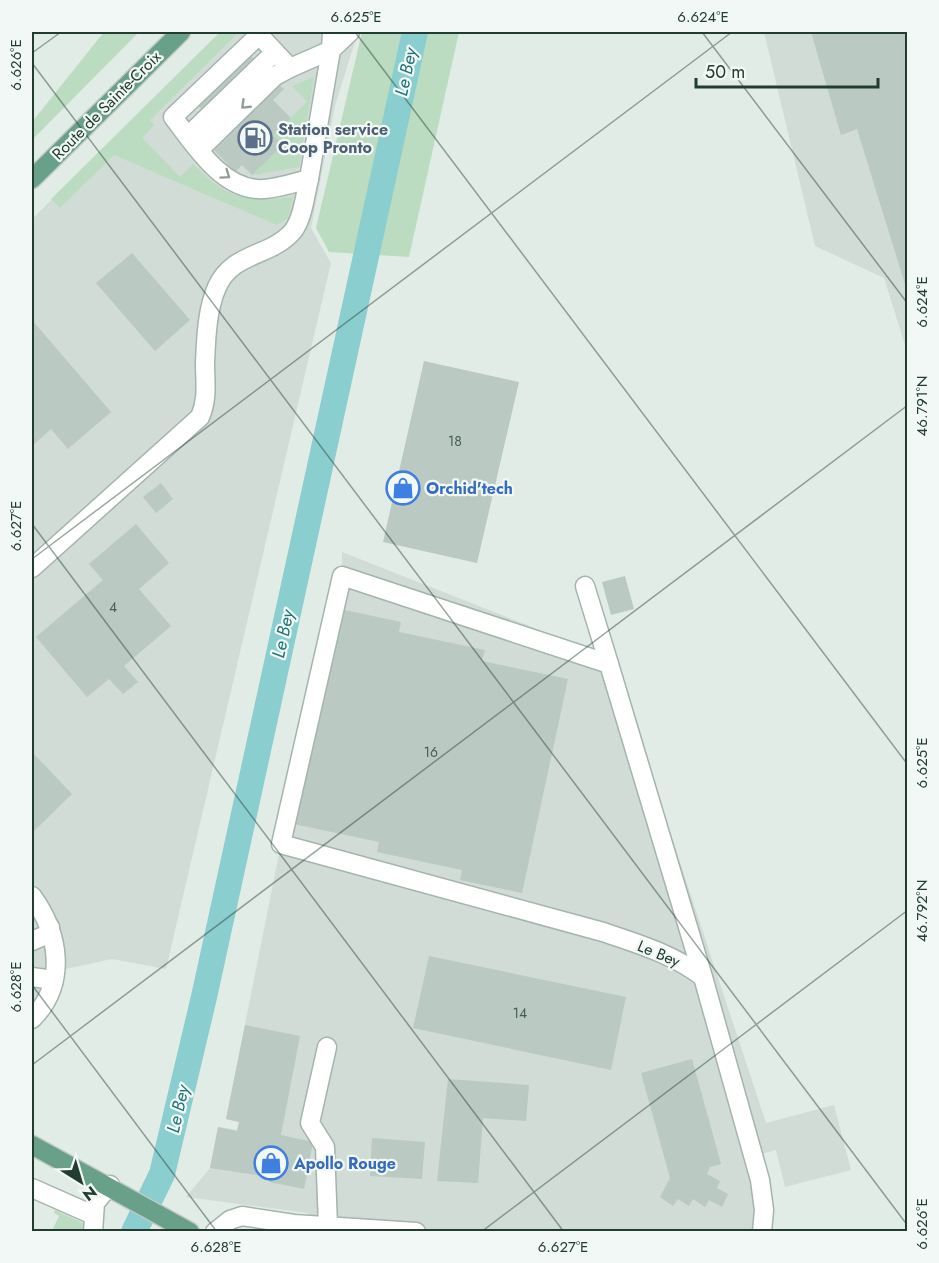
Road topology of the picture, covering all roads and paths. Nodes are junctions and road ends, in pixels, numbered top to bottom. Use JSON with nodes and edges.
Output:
{"nodes":[{"id":1,"x":181,"y":32,"type":"edge"},
{"id":2,"x":332,"y":32,"type":"edge"},
{"id":3,"x":350,"y":32,"type":"edge"},
{"id":4,"x":331,"y":50,"type":"junction"},
{"id":5,"x":290,"y":68,"type":"junction"},
{"id":6,"x":193,"y":143,"type":"junction"},
{"id":7,"x":32,"y":179,"type":"edge"},
{"id":8,"x":309,"y":179,"type":"junction"},
{"id":9,"x":32,"y":568,"type":"edge"},
{"id":10,"x":585,"y":586,"type":"dead end"},
{"id":11,"x":609,"y":664,"type":"junction"},
{"id":12,"x":32,"y":896,"type":"edge"},
{"id":13,"x":50,"y":927,"type":"junction"},
{"id":14,"x":32,"y":942,"type":"edge"},
{"id":15,"x":55,"y":948,"type":"junction"},
{"id":16,"x":32,"y":954,"type":"edge"},
{"id":17,"x":32,"y":977,"type":"edge"},
{"id":18,"x":703,"y":977,"type":"junction"},
{"id":19,"x":44,"y":991,"type":"edge"},
{"id":20,"x":32,"y":1019,"type":"edge"},
{"id":21,"x":327,"y":1047,"type":"dead end"},
{"id":22,"x":32,"y":1145,"type":"edge"},
{"id":23,"x":110,"y":1185,"type":"junction"},
{"id":24,"x":32,"y":1188,"type":"edge"},
{"id":25,"x":93,"y":1223,"type":"edge"},
{"id":26,"x":328,"y":1226,"type":"junction"},
{"id":27,"x":184,"y":1228,"type":"edge"},
{"id":28,"x":215,"y":1232,"type":"edge"},
{"id":29,"x":416,"y":1232,"type":"edge"},
{"id":30,"x":762,"y":1232,"type":"edge"}],
"edges":[{"from":1,"to":7,"type":"main road","name":"Route de Sainte-Croix"},
{"from":2,"to":4,"type":"street"},
{"from":3,"to":4,"type":"street"},
{"from":4,"to":5,"type":"street"},
{"from":4,"to":8,"type":"street"},
{"from":5,"to":6,"type":"street","one_way":true},
{"from":5,"to":6,"type":"street"},
{"from":6,"to":8,"type":"street","one_way":true},
{"from":8,"to":9,"type":"street"},
{"from":10,"to":11,"type":"street","name":"Le Bey"},
{"from":11,"to":18,"type":"street","name":"Le Bey"},
{"from":11,"to":18,"type":"street","name":"Le Bey"},
{"from":12,"to":13,"type":"street"},
{"from":13,"to":14,"type":"street"},
{"from":13,"to":15,"type":"street"},
{"from":15,"to":16,"type":"street"},
{"from":15,"to":19,"type":"street"},
{"from":17,"to":19,"type":"street"},
{"from":18,"to":30,"type":"street","name":"Le Bey"},
{"from":19,"to":20,"type":"street"},
{"from":21,"to":26,"type":"street"},
{"from":22,"to":23,"type":"main road"},
{"from":23,"to":25,"type":"street"},
{"from":23,"to":27,"type":"main road"},
{"from":24,"to":25,"type":"street"},
{"from":26,"to":28,"type":"street"},
{"from":26,"to":29,"type":"street"}]}
